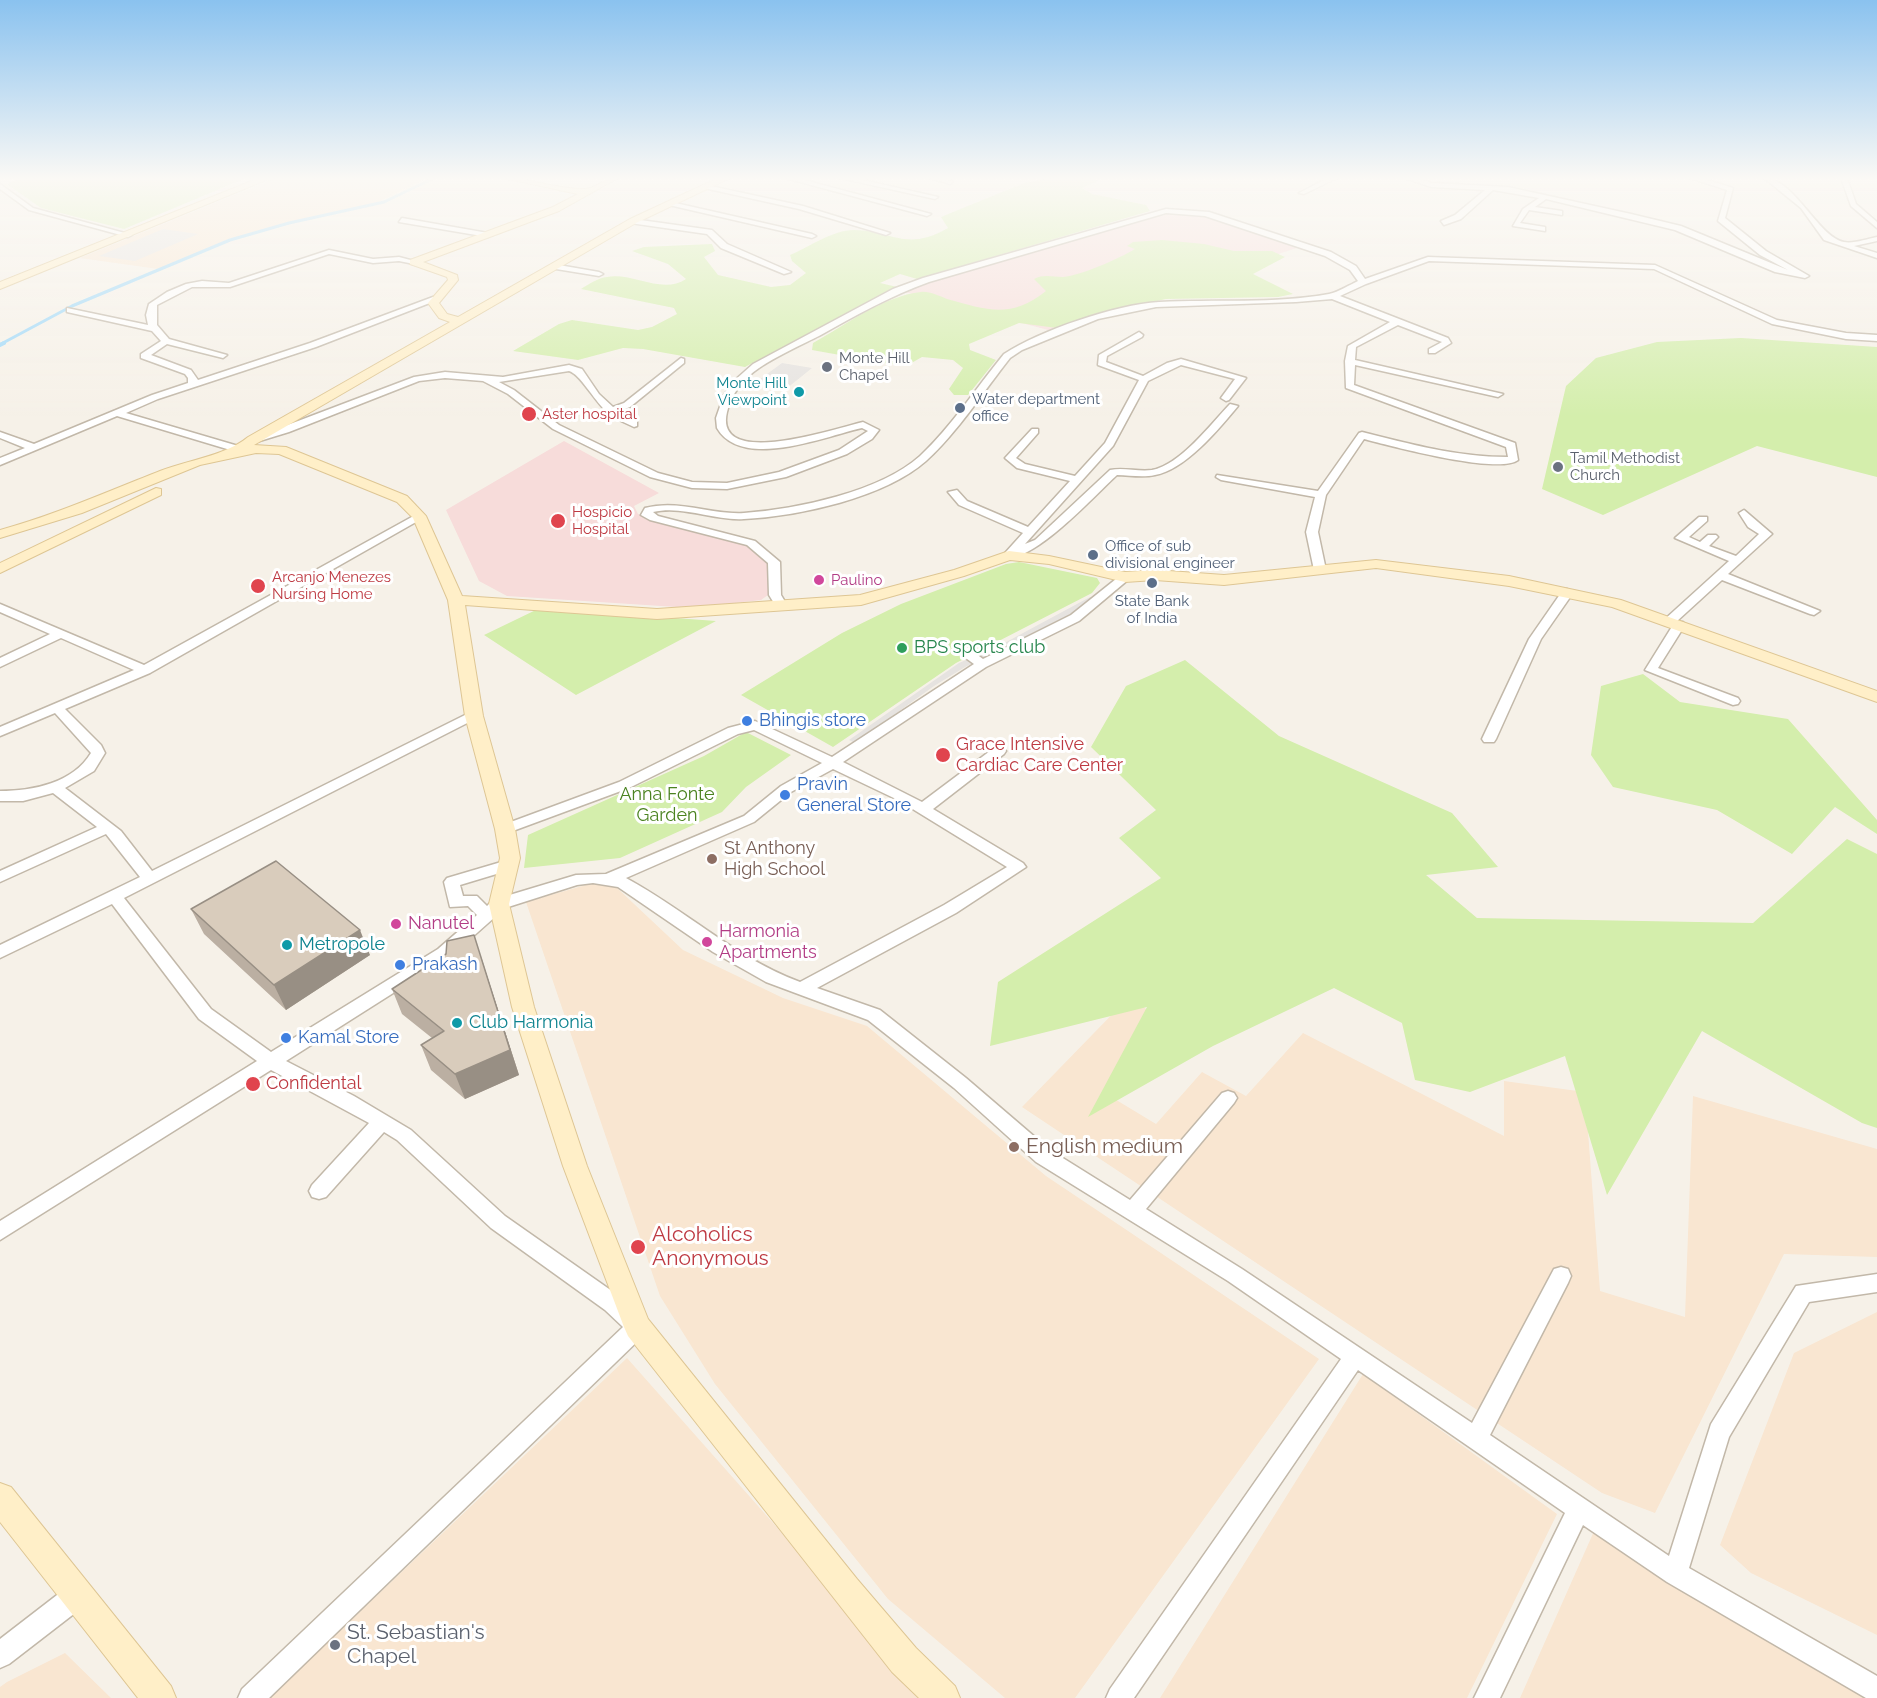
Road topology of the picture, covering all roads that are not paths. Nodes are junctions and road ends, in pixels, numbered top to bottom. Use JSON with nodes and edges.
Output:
{"nodes":[{"id":1,"x":67,"y":257,"type":"edge"},
{"id":2,"x":312,"y":257,"type":"edge"},
{"id":3,"x":354,"y":257,"type":"edge"},
{"id":4,"x":428,"y":257,"type":"edge"},
{"id":5,"x":569,"y":257,"type":"edge"},
{"id":6,"x":751,"y":257,"type":"edge"},
{"id":7,"x":1005,"y":257,"type":"edge"},
{"id":8,"x":1334,"y":257,"type":"edge"},
{"id":9,"x":1748,"y":257,"type":"edge"},
{"id":10,"x":1771,"y":257,"type":"edge"},
{"id":11,"x":414,"y":262,"type":"junction"},
{"id":12,"x":553,"y":266,"type":"junction"},
{"id":13,"x":787,"y":272,"type":"dead end"},
{"id":14,"x":599,"y":274,"type":"dead end"},
{"id":15,"x":1363,"y":282,"type":"junction"},
{"id":16,"x":0,"y":284,"type":"edge"},
{"id":17,"x":1333,"y":296,"type":"junction"},
{"id":18,"x":436,"y":299,"type":"junction"},
{"id":19,"x":70,"y":310,"type":"dead end"},
{"id":20,"x":460,"y":322,"type":"junction"},
{"id":21,"x":1397,"y":322,"type":"junction"},
{"id":22,"x":153,"y":329,"type":"junction"},
{"id":23,"x":1139,"y":335,"type":"dead end"},
{"id":24,"x":1877,"y":338,"type":"edge"},
{"id":25,"x":166,"y":341,"type":"junction"},
{"id":26,"x":1432,"y":351,"type":"dead end"},
{"id":27,"x":223,"y":355,"type":"dead end"},
{"id":28,"x":681,"y":361,"type":"dead end"},
{"id":29,"x":1349,"y":361,"type":"junction"},
{"id":30,"x":1144,"y":379,"type":"junction"},
{"id":31,"x":487,"y":380,"type":"junction"},
{"id":32,"x":193,"y":383,"type":"junction"},
{"id":33,"x":1498,"y":394,"type":"dead end"},
{"id":34,"x":609,"y":412,"type":"junction"},
{"id":35,"x":117,"y":413,"type":"junction"},
{"id":36,"x":634,"y":424,"type":"dead end"},
{"id":37,"x":1035,"y":431,"type":"dead end"},
{"id":38,"x":0,"y":435,"type":"edge"},
{"id":39,"x":253,"y":440,"type":"junction"},
{"id":40,"x":34,"y":448,"type":"junction"},
{"id":41,"x":241,"y":450,"type":"junction"},
{"id":42,"x":301,"y":459,"type":"junction"},
{"id":43,"x":0,"y":462,"type":"edge"},
{"id":44,"x":1221,"y":477,"type":"dead end"},
{"id":45,"x":1075,"y":479,"type":"junction"},
{"id":46,"x":953,"y":492,"type":"dead end"},
{"id":47,"x":1321,"y":495,"type":"junction"},
{"id":48,"x":1744,"y":513,"type":"dead end"},
{"id":49,"x":419,"y":516,"type":"junction"},
{"id":50,"x":1703,"y":519,"type":"dead end"},
{"id":51,"x":34,"y":525,"type":"junction"},
{"id":52,"x":1030,"y":532,"type":"junction"},
{"id":53,"x":0,"y":534,"type":"edge"},
{"id":54,"x":68,"y":534,"type":"junction"},
{"id":55,"x":1713,"y":537,"type":"dead end"},
{"id":56,"x":1702,"y":547,"type":"junction"},
{"id":57,"x":1009,"y":555,"type":"junction"},
{"id":58,"x":1737,"y":560,"type":"junction"},
{"id":59,"x":0,"y":569,"type":"edge"},
{"id":60,"x":1320,"y":570,"type":"junction"},
{"id":61,"x":1720,"y":575,"type":"junction"},
{"id":62,"x":1125,"y":578,"type":"junction"},
{"id":63,"x":1567,"y":593,"type":"junction"},
{"id":64,"x":456,"y":600,"type":"junction"},
{"id":65,"x":782,"y":605,"type":"junction"},
{"id":66,"x":0,"y":608,"type":"edge"},
{"id":67,"x":1814,"y":611,"type":"dead end"},
{"id":68,"x":1674,"y":623,"type":"junction"},
{"id":69,"x":62,"y":633,"type":"junction"},
{"id":70,"x":960,"y":648,"type":"dead end"},
{"id":71,"x":0,"y":663,"type":"edge"},
{"id":72,"x":982,"y":664,"type":"junction"},
{"id":73,"x":145,"y":670,"type":"junction"},
{"id":74,"x":1877,"y":697,"type":"edge"},
{"id":75,"x":1733,"y":701,"type":"dead end"},
{"id":76,"x":58,"y":709,"type":"junction"},
{"id":77,"x":474,"y":716,"type":"junction"},
{"id":78,"x":0,"y":732,"type":"edge"},
{"id":79,"x":1490,"y":739,"type":"dead end"},
{"id":80,"x":999,"y":751,"type":"dead end"},
{"id":81,"x":831,"y":764,"type":"junction"},
{"id":82,"x":55,"y":789,"type":"junction"},
{"id":83,"x":0,"y":796,"type":"edge"},
{"id":84,"x":923,"y":809,"type":"junction"},
{"id":85,"x":107,"y":828,"type":"junction"},
{"id":86,"x":505,"y":829,"type":"junction"},
{"id":87,"x":508,"y":865,"type":"junction"},
{"id":88,"x":0,"y":877,"type":"edge"},
{"id":89,"x":150,"y":879,"type":"junction"},
{"id":90,"x":607,"y":880,"type":"junction"},
{"id":91,"x":115,"y":897,"type":"junction"},
{"id":92,"x":493,"y":909,"type":"junction"},
{"id":93,"x":0,"y":952,"type":"edge"},
{"id":94,"x":801,"y":989,"type":"junction"},
{"id":95,"x":270,"y":1061,"type":"junction"},
{"id":96,"x":1227,"y":1098,"type":"dead end"},
{"id":97,"x":382,"y":1122,"type":"junction"},
{"id":98,"x":319,"y":1191,"type":"dead end"},
{"id":99,"x":1132,"y":1212,"type":"junction"},
{"id":100,"x":0,"y":1231,"type":"edge"},
{"id":101,"x":1561,"y":1276,"type":"dead end"},
{"id":102,"x":1877,"y":1283,"type":"edge"},
{"id":103,"x":638,"y":1327,"type":"junction"},
{"id":104,"x":1355,"y":1356,"type":"junction"},
{"id":105,"x":1476,"y":1438,"type":"junction"},
{"id":106,"x":0,"y":1498,"type":"edge"},
{"id":107,"x":1579,"y":1509,"type":"junction"},
{"id":108,"x":1676,"y":1574,"type":"junction"},
{"id":109,"x":79,"y":1594,"type":"junction"},
{"id":110,"x":0,"y":1655,"type":"edge"},
{"id":111,"x":1877,"y":1690,"type":"edge"},
{"id":112,"x":159,"y":1698,"type":"edge"},
{"id":113,"x":250,"y":1698,"type":"edge"},
{"id":114,"x":943,"y":1698,"type":"edge"},
{"id":115,"x":1119,"y":1698,"type":"edge"},
{"id":116,"x":1487,"y":1698,"type":"edge"}],
"edges":[{"from":1,"to":16,"type":"main road"},
{"from":2,"to":22,"type":"street"},
{"from":3,"to":11,"type":"street"},
{"from":4,"to":11,"type":"main road"},
{"from":5,"to":12,"type":"main road"},
{"from":6,"to":13,"type":"street"},
{"from":7,"to":31,"type":"street"},
{"from":8,"to":15,"type":"street"},
{"from":9,"to":10,"type":"street"},
{"from":11,"to":18,"type":"main road"},
{"from":12,"to":14,"type":"street"},
{"from":12,"to":20,"type":"main road"},
{"from":15,"to":17,"type":"street"},
{"from":15,"to":24,"type":"street"},
{"from":17,"to":21,"type":"street"},
{"from":17,"to":65,"type":"street"},
{"from":18,"to":20,"type":"main road"},
{"from":18,"to":32,"type":"street"},
{"from":19,"to":22,"type":"street"},
{"from":20,"to":39,"type":"main road"},
{"from":21,"to":26,"type":"street"},
{"from":21,"to":29,"type":"street"},
{"from":22,"to":25,"type":"street"},
{"from":23,"to":30,"type":"street"},
{"from":25,"to":27,"type":"street"},
{"from":25,"to":32,"type":"street"},
{"from":28,"to":34,"type":"street"},
{"from":29,"to":33,"type":"street"},
{"from":29,"to":47,"type":"street"},
{"from":30,"to":45,"type":"street"},
{"from":30,"to":57,"type":"street"},
{"from":31,"to":34,"type":"street"},
{"from":31,"to":39,"type":"street"},
{"from":32,"to":35,"type":"street"},
{"from":34,"to":36,"type":"street"},
{"from":35,"to":40,"type":"street"},
{"from":35,"to":41,"type":"street"},
{"from":37,"to":45,"type":"street"},
{"from":38,"to":40,"type":"street"},
{"from":39,"to":41,"type":"main road"},
{"from":40,"to":43,"type":"street"},
{"from":41,"to":42,"type":"main road"},
{"from":41,"to":51,"type":"main road"},
{"from":42,"to":49,"type":"main road"},
{"from":42,"to":54,"type":"main road"},
{"from":44,"to":47,"type":"street"},
{"from":45,"to":52,"type":"street"},
{"from":46,"to":52,"type":"street"},
{"from":47,"to":60,"type":"street"},
{"from":48,"to":58,"type":"street"},
{"from":49,"to":64,"type":"main road"},
{"from":49,"to":73,"type":"street"},
{"from":50,"to":56,"type":"street"},
{"from":51,"to":53,"type":"main road"},
{"from":51,"to":54,"type":"main road"},
{"from":52,"to":57,"type":"street"},
{"from":54,"to":59,"type":"main road"},
{"from":55,"to":56,"type":"street"},
{"from":56,"to":58,"type":"street"},
{"from":57,"to":62,"type":"main road"},
{"from":57,"to":65,"type":"main road"},
{"from":58,"to":61,"type":"street"},
{"from":60,"to":62,"type":"main road"},
{"from":60,"to":63,"type":"main road"},
{"from":61,"to":67,"type":"street"},
{"from":61,"to":68,"type":"street"},
{"from":62,"to":72,"type":"street"},
{"from":63,"to":68,"type":"main road"},
{"from":63,"to":79,"type":"street"},
{"from":64,"to":65,"type":"main road"},
{"from":64,"to":77,"type":"main road"},
{"from":66,"to":69,"type":"street"},
{"from":68,"to":74,"type":"main road"},
{"from":68,"to":75,"type":"street"},
{"from":69,"to":71,"type":"street"},
{"from":69,"to":73,"type":"street"},
{"from":70,"to":72,"type":"street"},
{"from":72,"to":81,"type":"street"},
{"from":73,"to":76,"type":"street"},
{"from":76,"to":78,"type":"street"},
{"from":76,"to":82,"type":"street"},
{"from":77,"to":86,"type":"main road"},
{"from":77,"to":89,"type":"street"},
{"from":80,"to":84,"type":"street"},
{"from":81,"to":84,"type":"street"},
{"from":81,"to":86,"type":"street"},
{"from":81,"to":90,"type":"street"},
{"from":82,"to":83,"type":"street"},
{"from":82,"to":85,"type":"street"},
{"from":84,"to":94,"type":"street"},
{"from":85,"to":88,"type":"street"},
{"from":85,"to":89,"type":"street"},
{"from":86,"to":87,"type":"main road"},
{"from":87,"to":92,"type":"main road"},
{"from":87,"to":92,"type":"street"},
{"from":89,"to":91,"type":"street"},
{"from":90,"to":92,"type":"street"},
{"from":90,"to":94,"type":"street"},
{"from":91,"to":93,"type":"street"},
{"from":91,"to":95,"type":"street"},
{"from":92,"to":95,"type":"street"},
{"from":92,"to":103,"type":"main road"},
{"from":94,"to":99,"type":"street"},
{"from":95,"to":97,"type":"street"},
{"from":95,"to":100,"type":"street"},
{"from":96,"to":99,"type":"street"},
{"from":97,"to":98,"type":"street"},
{"from":97,"to":103,"type":"street"},
{"from":99,"to":104,"type":"street"},
{"from":101,"to":105,"type":"street"},
{"from":102,"to":108,"type":"street"},
{"from":103,"to":113,"type":"street"},
{"from":103,"to":114,"type":"main road"},
{"from":104,"to":105,"type":"street"},
{"from":104,"to":115,"type":"street"},
{"from":105,"to":107,"type":"street"},
{"from":106,"to":109,"type":"main road"},
{"from":107,"to":108,"type":"street"},
{"from":107,"to":116,"type":"street"},
{"from":108,"to":111,"type":"street"},
{"from":109,"to":110,"type":"street"},
{"from":109,"to":112,"type":"main road"}]}
